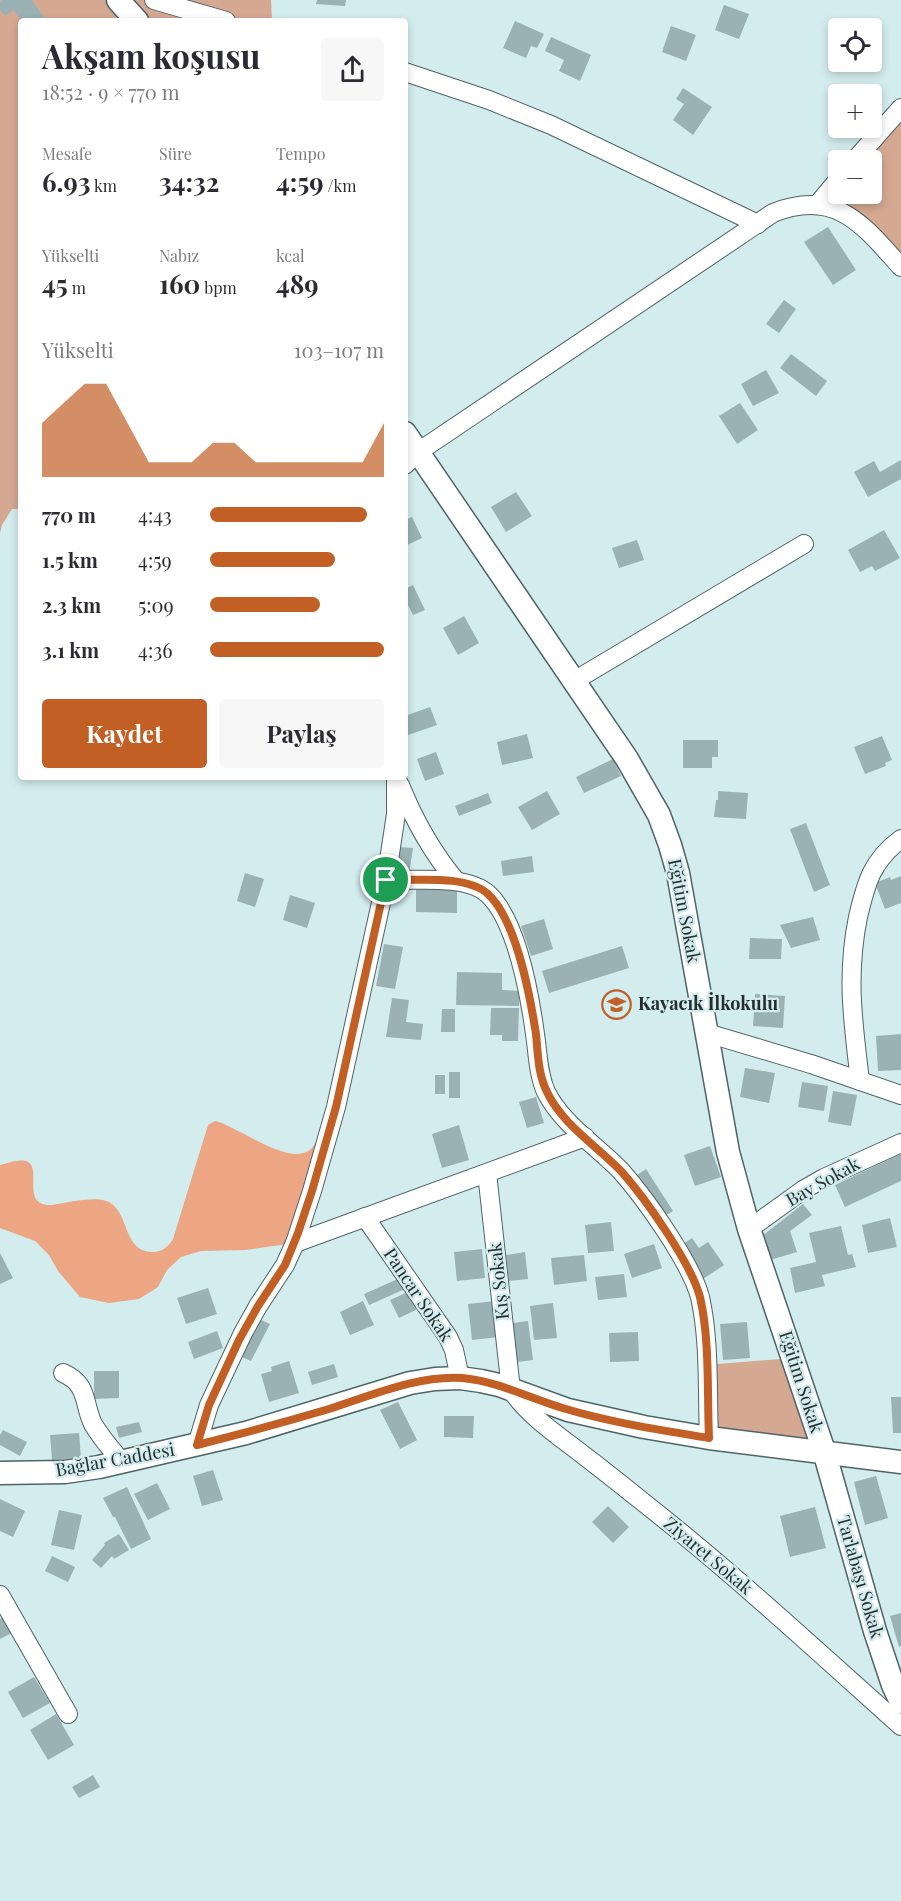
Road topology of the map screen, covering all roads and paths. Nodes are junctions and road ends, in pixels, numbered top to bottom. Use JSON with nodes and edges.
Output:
{"nodes":[{"id":1,"x":118,"y":0,"type":"edge"},
{"id":2,"x":154,"y":0,"type":"edge"},
{"id":3,"x":134,"y":18,"type":"edge"},
{"id":4,"x":216,"y":18,"type":"edge"},
{"id":5,"x":408,"y":73,"type":"edge"},
{"id":6,"x":901,"y":108,"type":"edge"},
{"id":7,"x":864,"y":150,"type":"edge"},
{"id":8,"x":828,"y":192,"type":"edge"},
{"id":9,"x":817,"y":205,"type":"junction"},
{"id":10,"x":758,"y":224,"type":"junction"},
{"id":11,"x":901,"y":267,"type":"edge"},
{"id":12,"x":411,"y":458,"type":"edge"},
{"id":13,"x":804,"y":544,"type":"dead end"},
{"id":14,"x":574,"y":681,"type":"junction"},
{"id":15,"x":396,"y":780,"type":"edge"},
{"id":16,"x":397,"y":780,"type":"edge"},
{"id":17,"x":901,"y":839,"type":"edge"},
{"id":18,"x":386,"y":880,"type":"junction"},
{"id":19,"x":456,"y":881,"type":"junction"},
{"id":20,"x":707,"y":1033,"type":"junction"},
{"id":21,"x":860,"y":1081,"type":"junction"},
{"id":22,"x":901,"y":1095,"type":"edge"},
{"id":23,"x":585,"y":1137,"type":"junction"},
{"id":24,"x":901,"y":1143,"type":"edge"},
{"id":25,"x":487,"y":1173,"type":"junction"},
{"id":26,"x":364,"y":1217,"type":"junction"},
{"id":27,"x":749,"y":1229,"type":"junction"},
{"id":28,"x":295,"y":1243,"type":"junction"},
{"id":29,"x":63,"y":1373,"type":"dead end"},
{"id":30,"x":460,"y":1378,"type":"junction"},
{"id":31,"x":511,"y":1390,"type":"junction"},
{"id":32,"x":709,"y":1438,"type":"junction"},
{"id":33,"x":197,"y":1445,"type":"junction"},
{"id":34,"x":824,"y":1451,"type":"junction"},
{"id":35,"x":122,"y":1462,"type":"junction"},
{"id":36,"x":901,"y":1462,"type":"edge"},
{"id":37,"x":0,"y":1473,"type":"edge"},
{"id":38,"x":0,"y":1595,"type":"edge"},
{"id":39,"x":901,"y":1702,"type":"edge"},
{"id":40,"x":68,"y":1714,"type":"dead end"},
{"id":41,"x":901,"y":1726,"type":"edge"}],
"edges":[{"from":1,"to":3,"type":"street"},
{"from":2,"to":4,"type":"street"},
{"from":5,"to":10,"type":"street"},
{"from":6,"to":7,"type":"street"},
{"from":8,"to":9,"type":"street"},
{"from":9,"to":10,"type":"street"},
{"from":9,"to":11,"type":"street"},
{"from":10,"to":12,"type":"street"},
{"from":12,"to":14,"type":"street","name":"Eğitim Sokak"},
{"from":13,"to":14,"type":"street"},
{"from":14,"to":20,"type":"street","name":"Eğitim Sokak"},
{"from":15,"to":18,"type":"street"},
{"from":16,"to":19,"type":"street"},
{"from":17,"to":21,"type":"street"},
{"from":18,"to":19,"type":"street"},
{"from":18,"to":28,"type":"street"},
{"from":19,"to":23,"type":"street"},
{"from":20,"to":21,"type":"street"},
{"from":20,"to":27,"type":"street","name":"Eğitim Sokak"},
{"from":21,"to":22,"type":"street"},
{"from":23,"to":25,"type":"street"},
{"from":23,"to":32,"type":"street"},
{"from":24,"to":27,"type":"street","name":"Bay Sokak"},
{"from":25,"to":26,"type":"street"},
{"from":25,"to":31,"type":"street","name":"Kış Sokak"},
{"from":26,"to":28,"type":"street"},
{"from":26,"to":30,"type":"street","name":"Pancar Sokak"},
{"from":27,"to":34,"type":"street","name":"Eğitim Sokak"},
{"from":28,"to":33,"type":"street"},
{"from":29,"to":35,"type":"street"},
{"from":30,"to":31,"type":"street","name":"Bağlar Caddesi"},
{"from":30,"to":33,"type":"street","name":"Bağlar Caddesi"},
{"from":31,"to":32,"type":"street","name":"Bağlar Caddesi"},
{"from":31,"to":41,"type":"street","name":"Ziyaret Sokak"},
{"from":32,"to":34,"type":"street","name":"Bağlar Caddesi"},
{"from":33,"to":35,"type":"street","name":"Bağlar Caddesi"},
{"from":34,"to":36,"type":"street","name":"Bağlar Caddesi"},
{"from":34,"to":39,"type":"street","name":"Tarlabaşı Sokak"},
{"from":35,"to":37,"type":"street","name":"Bağlar Caddesi"},
{"from":38,"to":40,"type":"street"}]}
